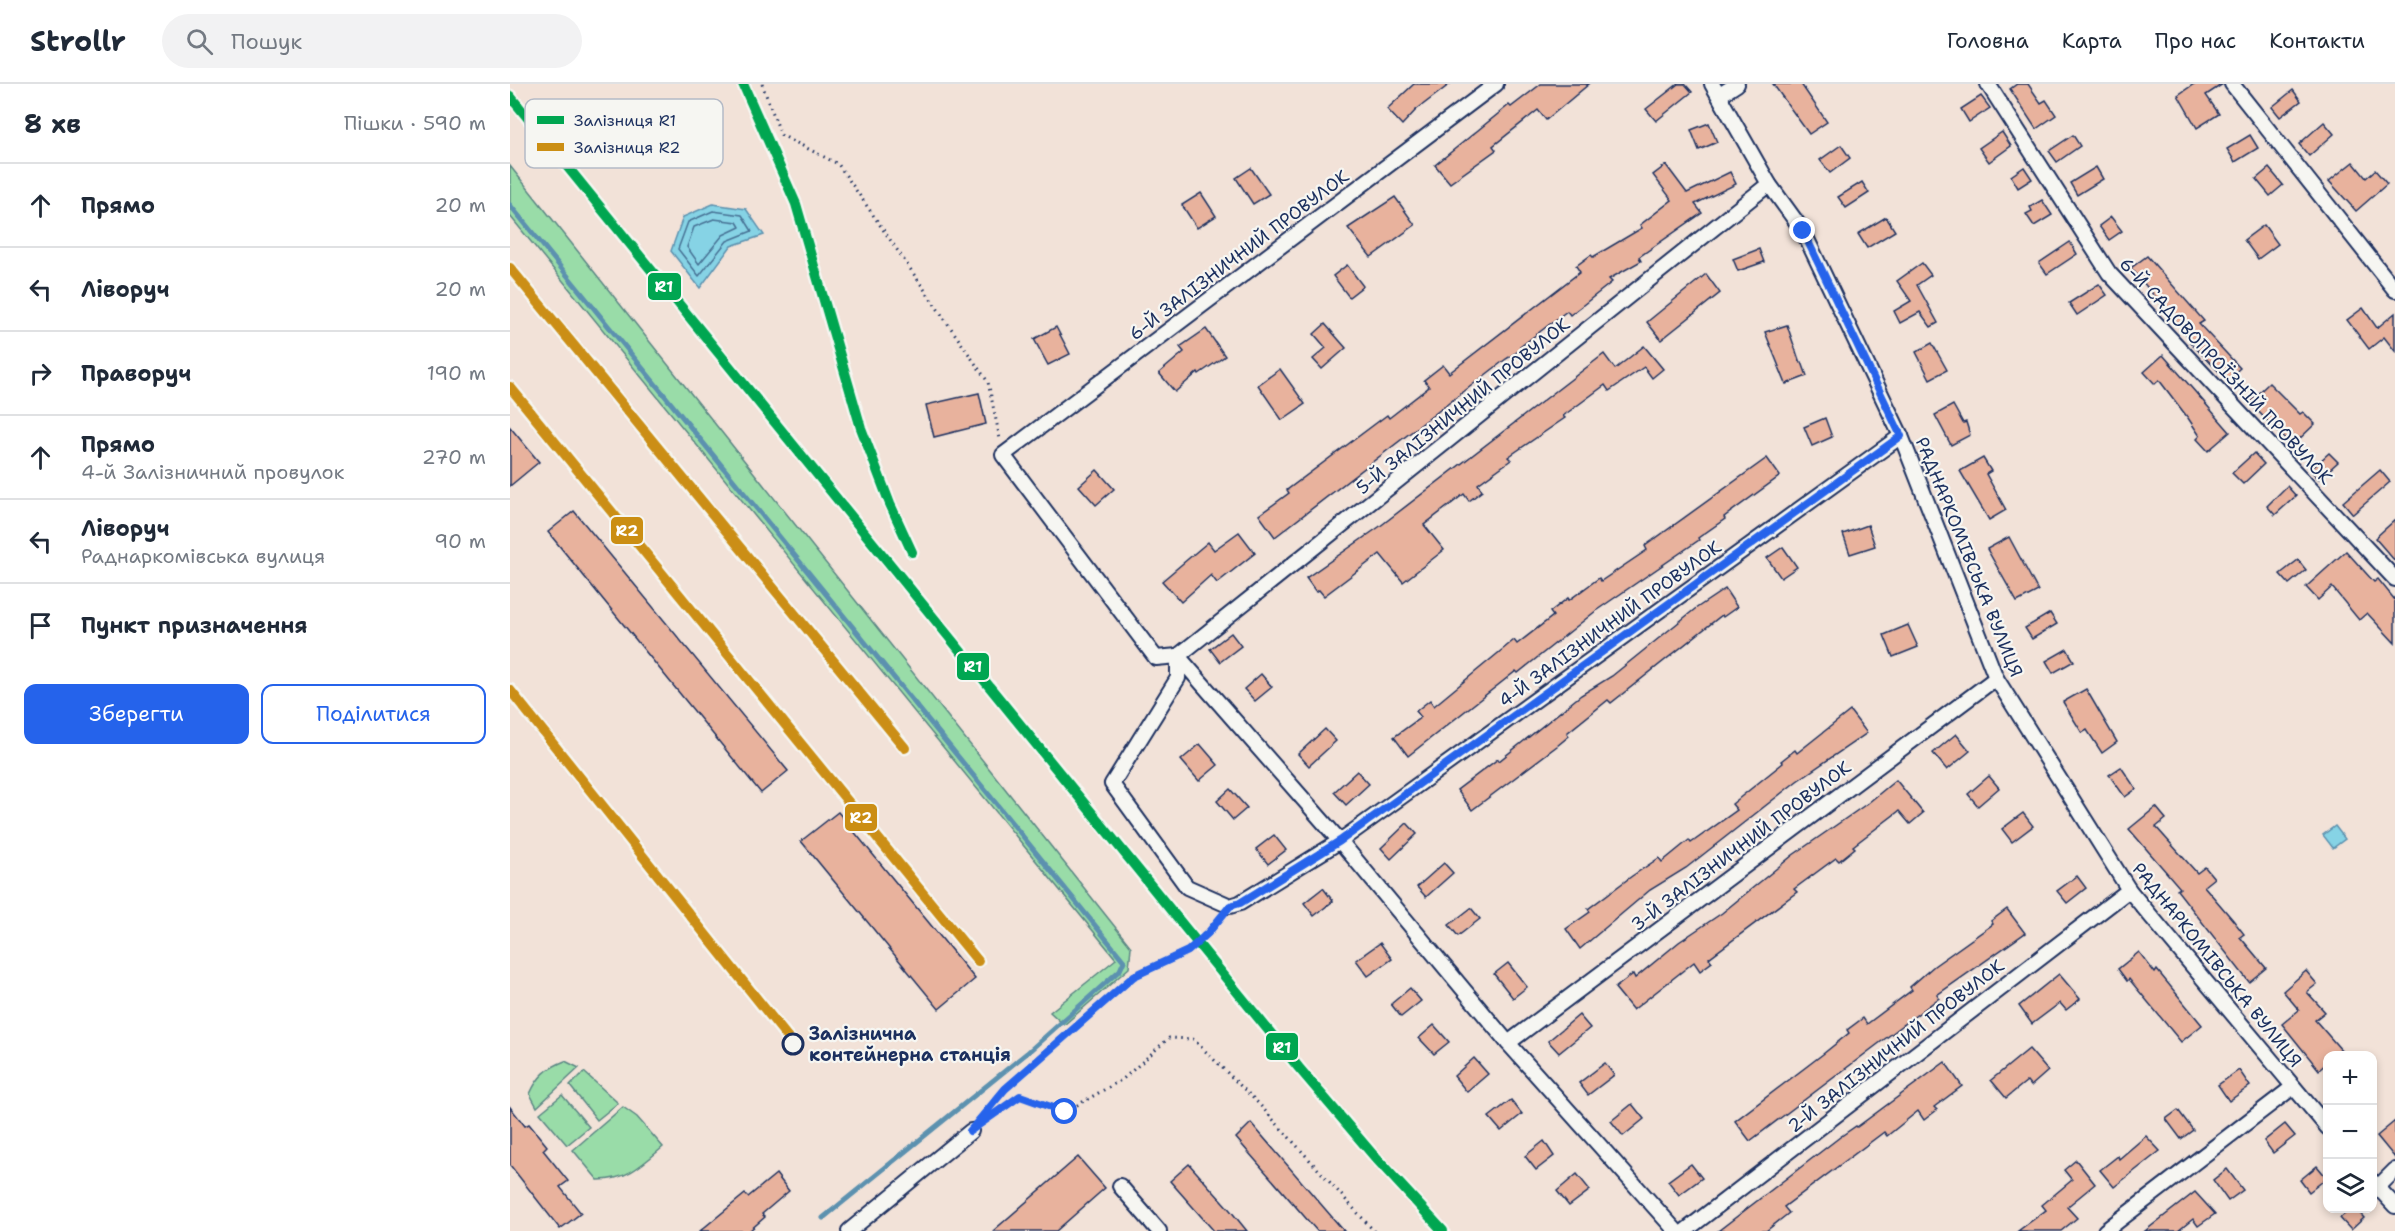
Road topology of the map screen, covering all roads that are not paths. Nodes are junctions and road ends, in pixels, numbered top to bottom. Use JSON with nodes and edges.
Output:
{"nodes":[{"id":1,"x":1496,"y":84,"type":"edge"},
{"id":2,"x":1737,"y":84,"type":"edge"},
{"id":3,"x":1988,"y":84,"type":"edge"},
{"id":4,"x":2232,"y":84,"type":"edge"},
{"id":5,"x":1716,"y":90,"type":"edge"},
{"id":6,"x":1769,"y":184,"type":"junction"},
{"id":7,"x":2395,"y":290,"type":"edge"},
{"id":8,"x":1901,"y":436,"type":"junction"},
{"id":9,"x":2395,"y":578,"type":"edge"},
{"id":10,"x":1178,"y":656,"type":"junction"},
{"id":11,"x":1996,"y":678,"type":"junction"},
{"id":12,"x":1340,"y":841,"type":"junction"},
{"id":13,"x":2129,"y":890,"type":"junction"},
{"id":14,"x":1508,"y":1043,"type":"junction"},
{"id":15,"x":2293,"y":1087,"type":"junction"},
{"id":16,"x":2323,"y":1122,"type":"edge"},
{"id":17,"x":970,"y":1131,"type":"road end"},
{"id":18,"x":2395,"y":1170,"type":"edge"},
{"id":19,"x":2377,"y":1183,"type":"edge"},
{"id":20,"x":1120,"y":1186,"type":"dead end"},
{"id":21,"x":2377,"y":1186,"type":"edge"},
{"id":22,"x":2395,"y":1206,"type":"edge"},
{"id":23,"x":849,"y":1231,"type":"edge"},
{"id":24,"x":1159,"y":1231,"type":"edge"},
{"id":25,"x":1676,"y":1231,"type":"edge"},
{"id":26,"x":1685,"y":1231,"type":"edge"},
{"id":27,"x":2105,"y":1231,"type":"edge"}],
"edges":[{"from":1,"to":10,"type":"street","name":"6-Й ЗАЛІЗНИЧНИЙ ПРОВУЛОК"},
{"from":2,"to":5,"type":"street"},
{"from":3,"to":9,"type":"street","name":"6-Й САДОВОПРОЇЗНІЙ ПРОВУЛОК"},
{"from":4,"to":7,"type":"street"},
{"from":5,"to":6,"type":"street","name":"РАДНАРКОМІВСЬКА ВУЛИЦЯ"},
{"from":6,"to":8,"type":"street","name":"РАДНАРКОМІВСЬКА ВУЛИЦЯ"},
{"from":6,"to":10,"type":"street","name":"5-Й ЗАЛІЗНИЧНИЙ ПРОВУЛОК"},
{"from":8,"to":11,"type":"street","name":"РАДНАРКОМІВСЬКА ВУЛИЦЯ"},
{"from":8,"to":12,"type":"street","name":"4-Й ЗАЛІЗНИЧНИЙ ПРОВУЛОК"},
{"from":10,"to":12,"type":"street"},
{"from":10,"to":12,"type":"street","name":"4-Й ЗАЛІЗНИЧНИЙ ПРОВУЛОК"},
{"from":11,"to":13,"type":"street","name":"РАДНАРКОМІВСЬКА ВУЛИЦЯ"},
{"from":11,"to":14,"type":"street","name":"3-Й ЗАЛІЗНИЧНИЙ ПРОВУЛОК"},
{"from":12,"to":14,"type":"street"},
{"from":13,"to":15,"type":"street","name":"РАДНАРКОМІВСЬКА ВУЛИЦЯ"},
{"from":13,"to":26,"type":"street","name":"2-Й ЗАЛІЗНИЧНИЙ ПРОВУЛОК"},
{"from":14,"to":25,"type":"street"},
{"from":15,"to":16,"type":"street","name":"РАДНАРКОМІВСЬКА ВУЛИЦЯ"},
{"from":15,"to":27,"type":"street"},
{"from":17,"to":23,"type":"street"},
{"from":18,"to":19,"type":"street"},
{"from":20,"to":24,"type":"street"},
{"from":21,"to":22,"type":"street"}]}
